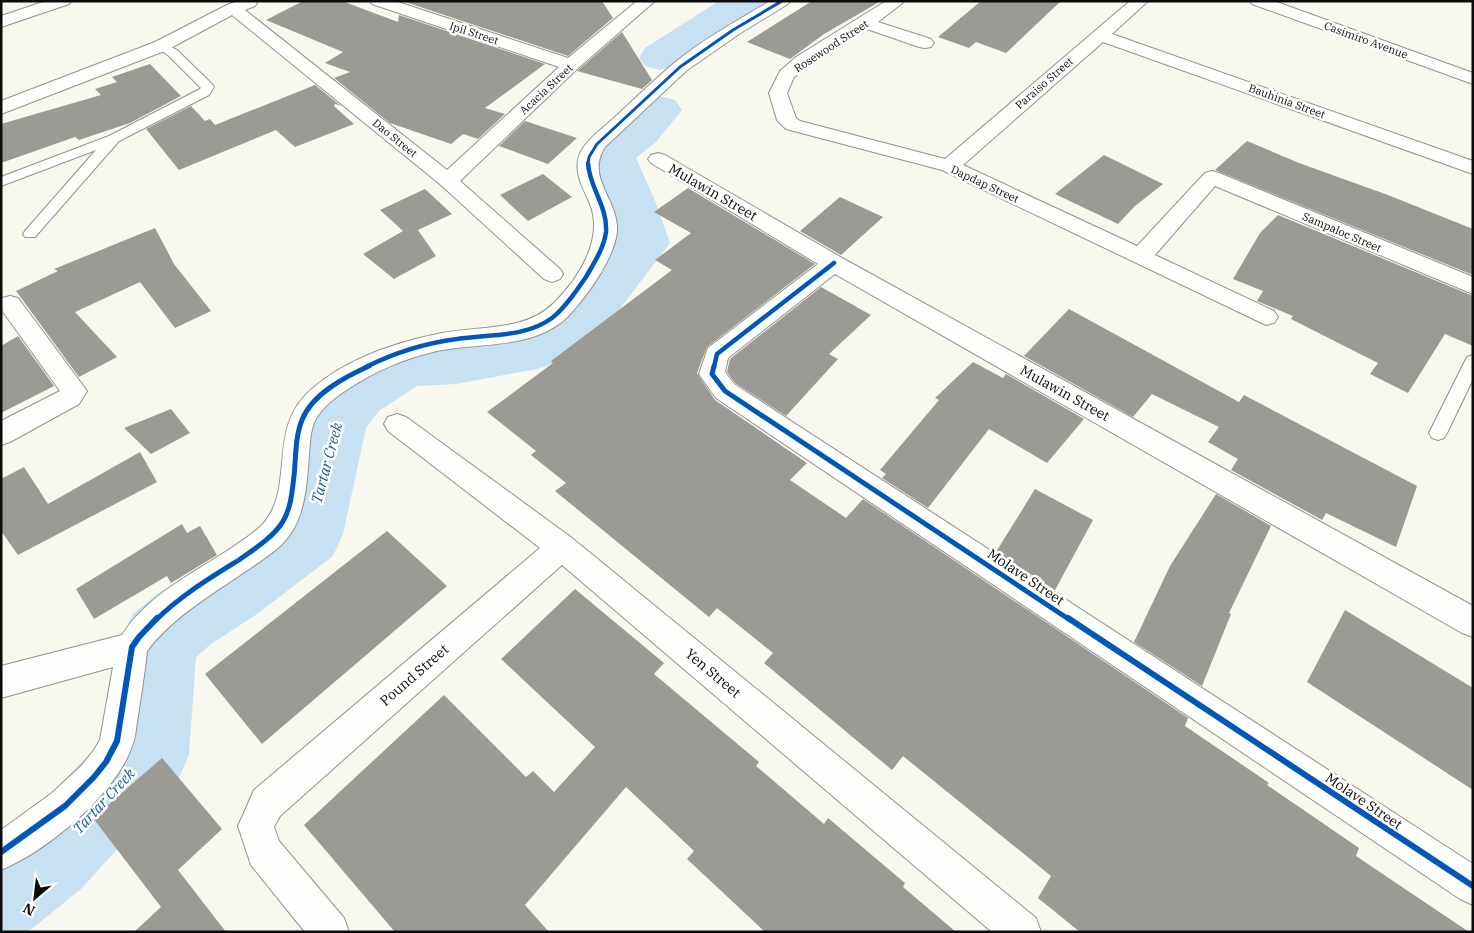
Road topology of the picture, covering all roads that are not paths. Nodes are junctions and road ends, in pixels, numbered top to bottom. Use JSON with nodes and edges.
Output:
{"nodes":[{"id":1,"x":253,"y":1,"type":"edge"},
{"id":2,"x":378,"y":1,"type":"edge"},
{"id":3,"x":782,"y":1,"type":"edge"},
{"id":4,"x":897,"y":1,"type":"edge"},
{"id":5,"x":1140,"y":1,"type":"edge"},
{"id":6,"x":1258,"y":1,"type":"edge"},
{"id":7,"x":58,"y":2,"type":"edge"},
{"id":8,"x":640,"y":2,"type":"edge"},
{"id":9,"x":233,"y":8,"type":"junction"},
{"id":10,"x":1,"y":22,"type":"edge"},
{"id":11,"x":865,"y":23,"type":"junction"},
{"id":12,"x":1100,"y":35,"type":"junction"},
{"id":13,"x":925,"y":44,"type":"dead end"},
{"id":14,"x":161,"y":46,"type":"junction"},
{"id":15,"x":571,"y":64,"type":"junction"},
{"id":16,"x":1473,"y":79,"type":"edge"},
{"id":17,"x":1,"y":108,"type":"edge"},
{"id":18,"x":793,"y":125,"type":"joint"},
{"id":19,"x":114,"y":138,"type":"junction"},
{"id":20,"x":658,"y":159,"type":"dead end"},
{"id":21,"x":949,"y":166,"type":"junction"},
{"id":22,"x":1473,"y":168,"type":"edge"},
{"id":23,"x":448,"y":181,"type":"junction"},
{"id":24,"x":1,"y":182,"type":"edge"},
{"id":25,"x":30,"y":234,"type":"dead end"},
{"id":26,"x":1140,"y":258,"type":"junction"},
{"id":27,"x":834,"y":263,"type":"junction"},
{"id":28,"x":552,"y":274,"type":"dead end"},
{"id":29,"x":1473,"y":286,"type":"edge"},
{"id":30,"x":10,"y":304,"type":"dead end"},
{"id":31,"x":1266,"y":317,"type":"dead end"},
{"id":32,"x":1473,"y":361,"type":"edge"},
{"id":33,"x":397,"y":424,"type":"dead end"},
{"id":34,"x":1438,"y":433,"type":"dead end"},
{"id":35,"x":1,"y":434,"type":"edge"},
{"id":36,"x":562,"y":546,"type":"junction"},
{"id":37,"x":1473,"y":623,"type":"edge"},
{"id":38,"x":132,"y":647,"type":"junction"},
{"id":39,"x":1,"y":682,"type":"edge"},
{"id":40,"x":1,"y":852,"type":"edge"},
{"id":41,"x":1473,"y":886,"type":"edge"},
{"id":42,"x":330,"y":932,"type":"edge"},
{"id":43,"x":1022,"y":932,"type":"edge"}],
"edges":[{"from":1,"to":9,"type":"street"},
{"from":2,"to":15,"type":"street","name":"Ipil Street"},
{"from":3,"to":38,"type":"street"},
{"from":4,"to":11,"type":"street","name":"Rosewood Street"},
{"from":5,"to":12,"type":"street","name":"Paraiso Street"},
{"from":6,"to":16,"type":"street","name":"Casimiro Avenue"},
{"from":7,"to":10,"type":"street"},
{"from":8,"to":15,"type":"street","name":"Acacia Street"},
{"from":9,"to":14,"type":"street"},
{"from":9,"to":23,"type":"street","name":"Dao Street"},
{"from":11,"to":13,"type":"street"},
{"from":11,"to":18,"type":"street","name":"Rosewood Street"},
{"from":12,"to":21,"type":"street","name":"Paraiso Street"},
{"from":12,"to":22,"type":"street","name":"Bauhinia Street"},
{"from":14,"to":17,"type":"street"},
{"from":14,"to":19,"type":"lane"},
{"from":15,"to":23,"type":"street","name":"Acacia Street"},
{"from":18,"to":21,"type":"street","name":"Dapdap Street"},
{"from":19,"to":24,"type":"lane"},
{"from":19,"to":25,"type":"lane"},
{"from":20,"to":27,"type":"street","name":"Mulawin Street"},
{"from":21,"to":26,"type":"street","name":"Dapdap Street"},
{"from":23,"to":28,"type":"street","name":"Dao Street"},
{"from":26,"to":29,"type":"street","name":"Sampaloc Street"},
{"from":26,"to":31,"type":"street","name":"Dapdap Street"},
{"from":27,"to":37,"type":"street","name":"Mulawin Street"},
{"from":27,"to":41,"type":"street","name":"Molave Street"},
{"from":30,"to":35,"type":"street"},
{"from":32,"to":34,"type":"lane"},
{"from":33,"to":36,"type":"street","name":"Yen Street"},
{"from":36,"to":42,"type":"street","name":"Pound Street"},
{"from":36,"to":43,"type":"street","name":"Yen Street"},
{"from":38,"to":39,"type":"street"},
{"from":38,"to":40,"type":"street"}]}
